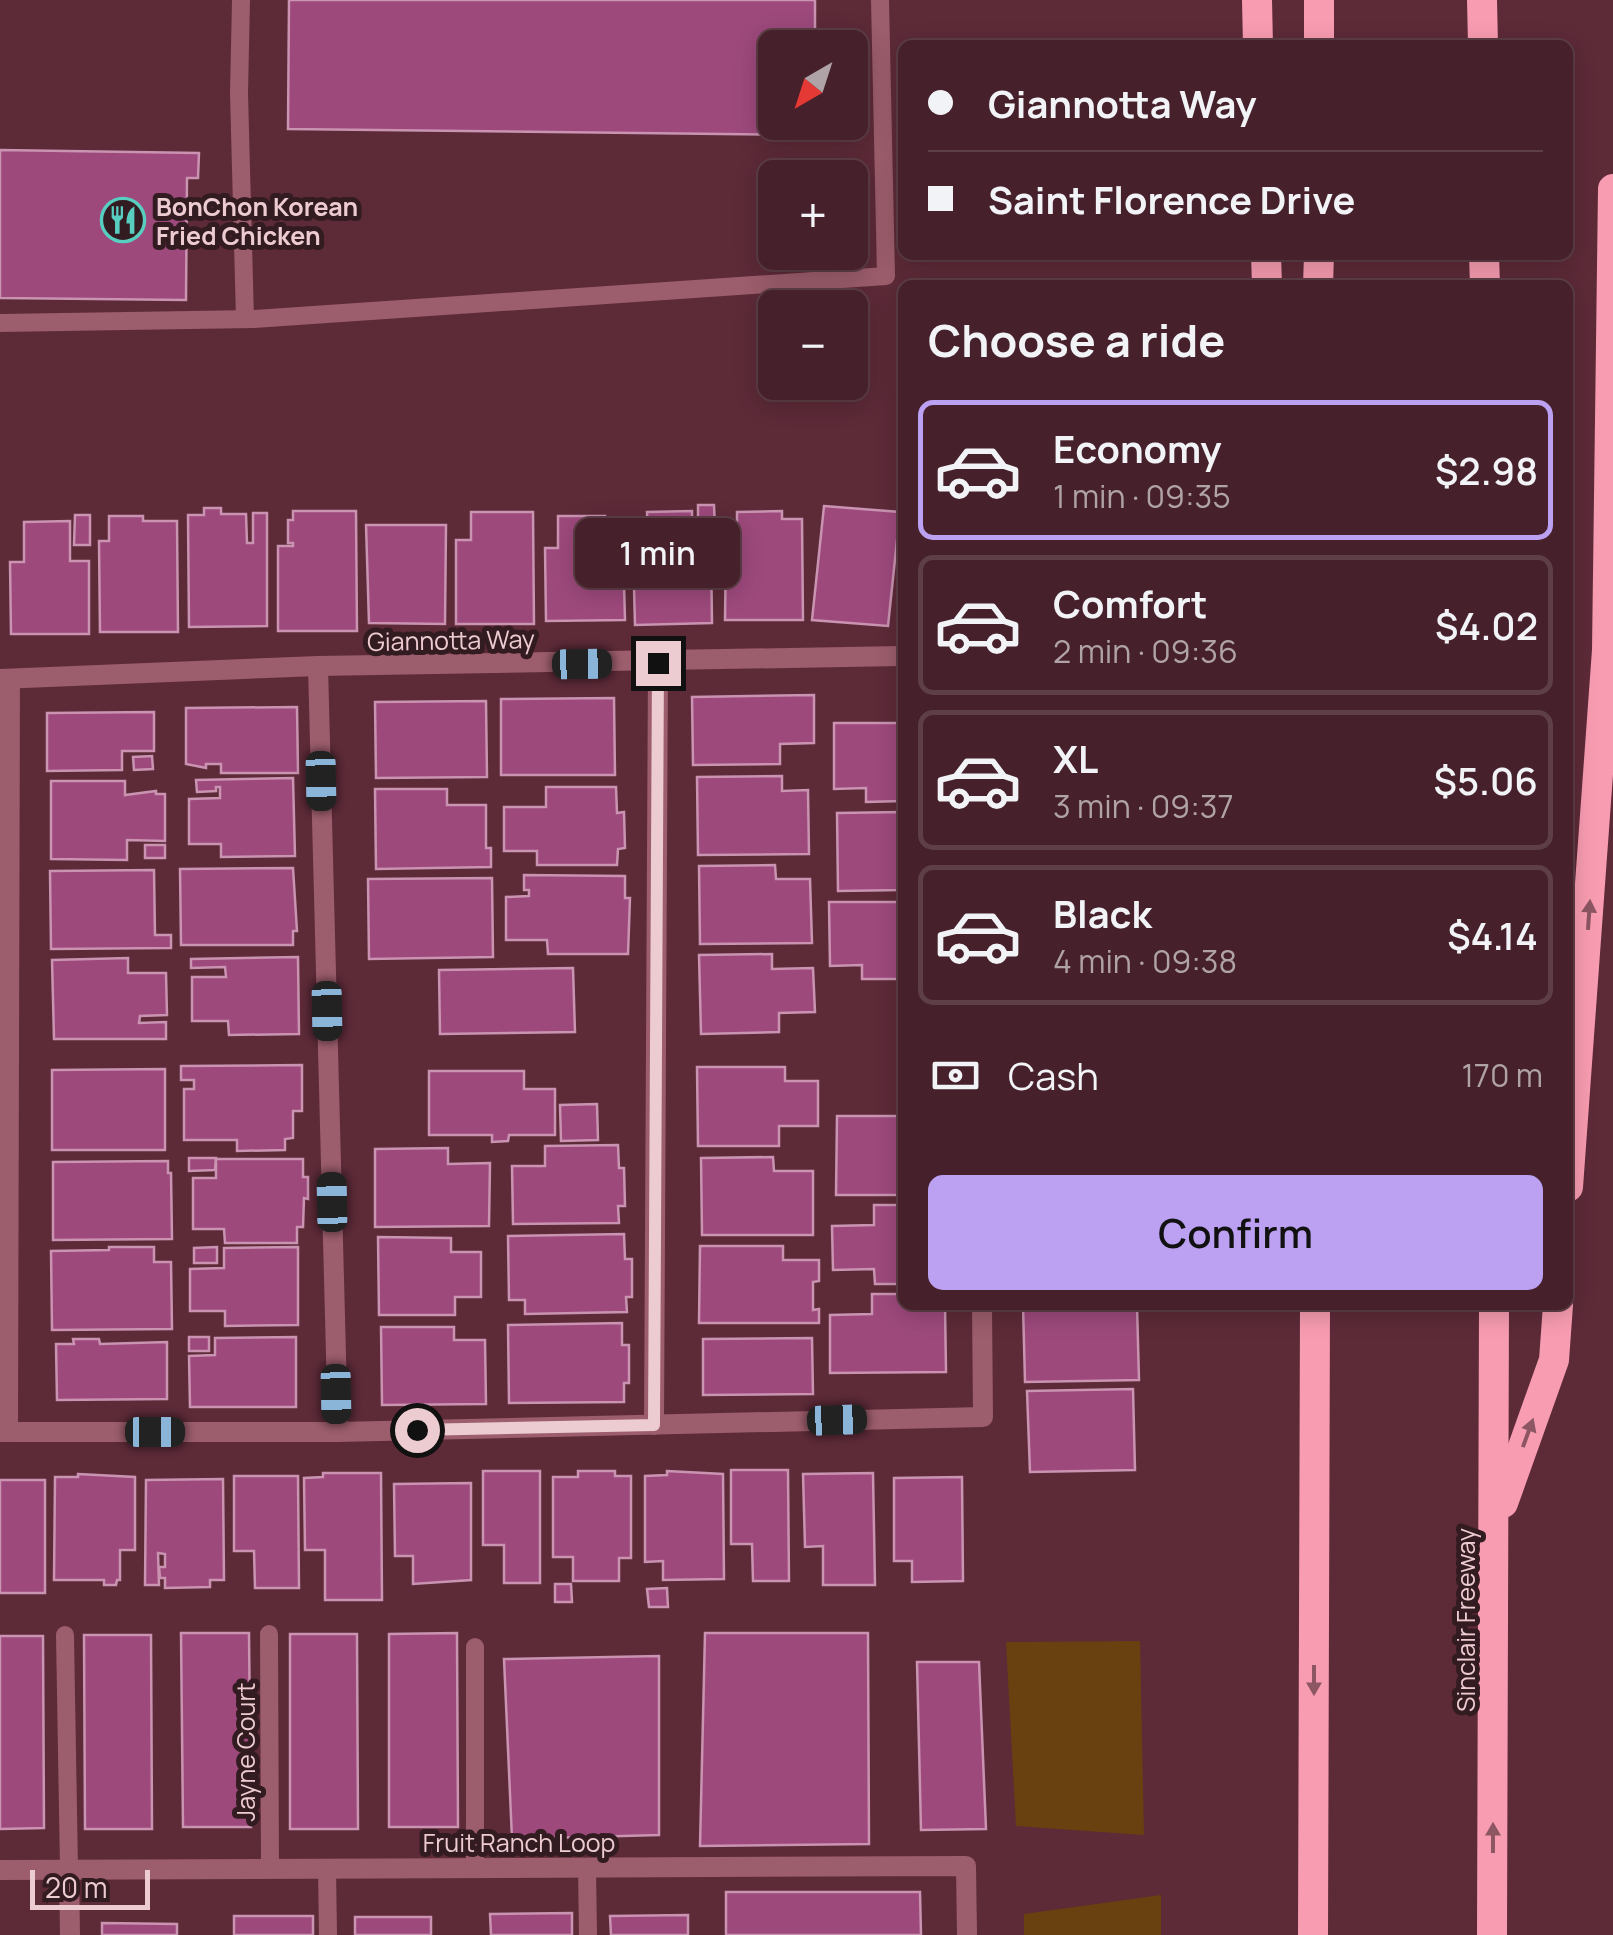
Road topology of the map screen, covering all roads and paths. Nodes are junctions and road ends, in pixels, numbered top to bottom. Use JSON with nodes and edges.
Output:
{"nodes":[{"id":1,"x":241,"y":0,"type":"edge"},
{"id":2,"x":880,"y":0,"type":"edge"},
{"id":3,"x":1257,"y":0,"type":"edge"},
{"id":4,"x":1320,"y":0,"type":"edge"},
{"id":5,"x":1482,"y":0,"type":"edge"},
{"id":6,"x":1258,"y":40,"type":"edge"},
{"id":7,"x":1319,"y":40,"type":"edge"},
{"id":8,"x":1482,"y":40,"type":"edge"},
{"id":9,"x":1613,"y":190,"type":"edge"},
{"id":10,"x":244,"y":319,"type":"junction"},
{"id":11,"x":0,"y":323,"type":"edge"},
{"id":12,"x":898,"y":656,"type":"edge"},
{"id":13,"x":658,"y":663,"type":"junction"},
{"id":14,"x":318,"y":666,"type":"junction"},
{"id":15,"x":5,"y":679,"type":"edge"},
{"id":16,"x":1573,"y":1118,"type":"edge"},
{"id":17,"x":982,"y":1310,"type":"edge"},
{"id":18,"x":1304,"y":1310,"type":"edge"},
{"id":19,"x":1315,"y":1310,"type":"edge"},
{"id":20,"x":1494,"y":1310,"type":"edge"},
{"id":21,"x":1558,"y":1310,"type":"edge"},
{"id":22,"x":654,"y":1425,"type":"junction"},
{"id":23,"x":4,"y":1432,"type":"edge"},
{"id":24,"x":338,"y":1432,"type":"junction"},
{"id":25,"x":1496,"y":1525,"type":"junction"},
{"id":26,"x":1314,"y":1582,"type":"junction"},
{"id":27,"x":269,"y":1634,"type":"dead end"},
{"id":28,"x":65,"y":1636,"type":"dead end"},
{"id":29,"x":475,"y":1647,"type":"dead end"},
{"id":30,"x":587,"y":1867,"type":"junction"},
{"id":31,"x":270,"y":1868,"type":"junction"},
{"id":32,"x":327,"y":1868,"type":"junction"},
{"id":33,"x":475,"y":1868,"type":"junction"},
{"id":34,"x":69,"y":1869,"type":"junction"},
{"id":35,"x":0,"y":1870,"type":"edge"},
{"id":36,"x":70,"y":1935,"type":"edge"},
{"id":37,"x":328,"y":1935,"type":"edge"},
{"id":38,"x":588,"y":1935,"type":"edge"},
{"id":39,"x":966,"y":1935,"type":"edge"},
{"id":40,"x":1313,"y":1935,"type":"edge"},
{"id":41,"x":1492,"y":1935,"type":"edge"}],
"edges":[{"from":1,"to":10,"type":"lane"},
{"from":2,"to":10,"type":"lane"},
{"from":3,"to":6,"type":"highway"},
{"from":4,"to":7,"type":"highway"},
{"from":5,"to":8,"type":"highway"},
{"from":16,"to":9,"type":"highway","one_way":true},
{"from":10,"to":11,"type":"lane"},
{"from":12,"to":13,"type":"street","name":"Giannotta Way"},
{"from":13,"to":14,"type":"street","name":"Giannotta Way"},
{"from":13,"to":22,"type":"street"},
{"from":14,"to":15,"type":"street","name":"Giannotta Way"},
{"from":14,"to":24,"type":"street"},
{"from":15,"to":23,"type":"street"},
{"from":17,"to":22,"type":"street"},
{"from":18,"to":26,"type":"highway"},
{"from":19,"to":26,"type":"highway"},
{"from":20,"to":25,"type":"highway","name":"Sinclair Freeway"},
{"from":25,"to":21,"type":"highway","one_way":true},
{"from":22,"to":24,"type":"street"},
{"from":23,"to":24,"type":"street"},
{"from":41,"to":25,"type":"highway","name":"Sinclair Freeway","one_way":true},
{"from":26,"to":40,"type":"highway","one_way":true},
{"from":27,"to":31,"type":"lane","name":"Jayne Court"},
{"from":28,"to":34,"type":"lane"},
{"from":29,"to":33,"type":"lane"},
{"from":30,"to":33,"type":"street","name":"Fruit Ranch Loop"},
{"from":30,"to":38,"type":"lane"},
{"from":30,"to":39,"type":"street","name":"Fruit Ranch Loop"},
{"from":31,"to":32,"type":"street","name":"Fruit Ranch Loop"},
{"from":31,"to":34,"type":"street","name":"Fruit Ranch Loop"},
{"from":32,"to":33,"type":"street","name":"Fruit Ranch Loop"},
{"from":32,"to":37,"type":"lane"},
{"from":34,"to":35,"type":"street","name":"Fruit Ranch Loop"},
{"from":34,"to":36,"type":"street"}]}
